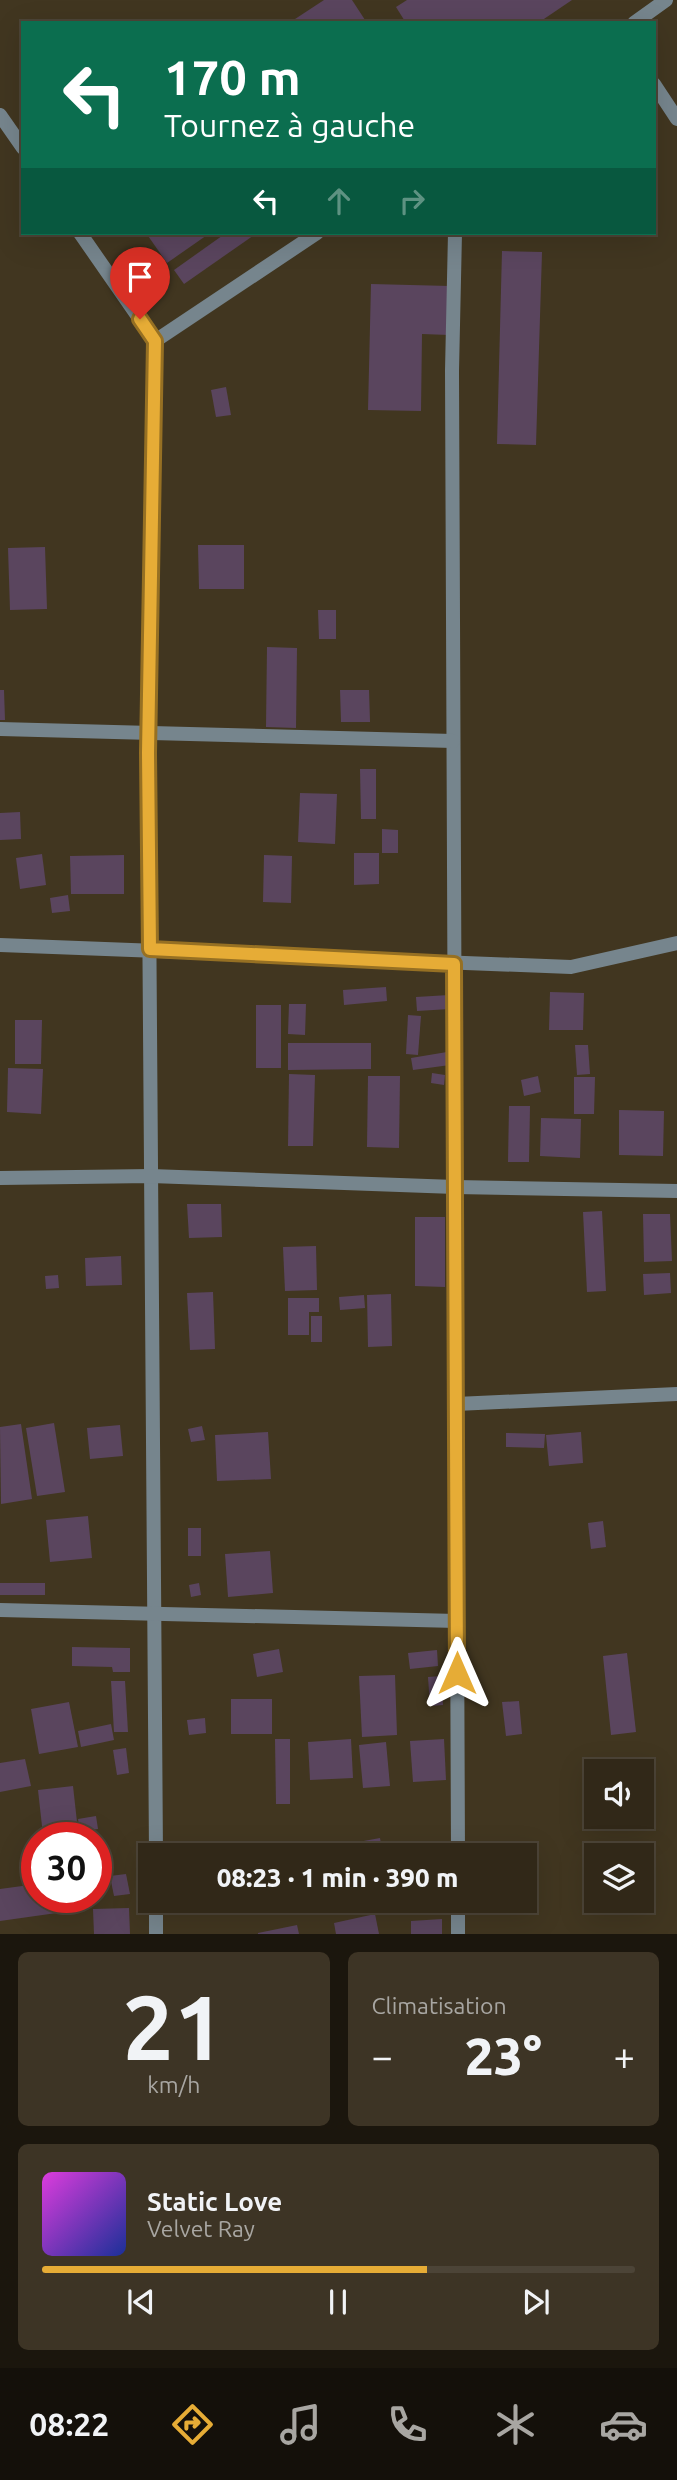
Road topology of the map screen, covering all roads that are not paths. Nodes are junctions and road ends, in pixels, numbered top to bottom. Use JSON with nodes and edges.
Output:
{"nodes":[{"id":1,"x":666,"y":0,"type":"edge"},
{"id":2,"x":637,"y":21,"type":"edge"},
{"id":3,"x":656,"y":87,"type":"edge"},
{"id":4,"x":0,"y":115,"type":"edge"},
{"id":5,"x":677,"y":119,"type":"edge"},
{"id":6,"x":21,"y":145,"type":"edge"},
{"id":7,"x":81,"y":235,"type":"edge"},
{"id":8,"x":314,"y":235,"type":"edge"},
{"id":9,"x":455,"y":235,"type":"edge"},
{"id":10,"x":155,"y":341,"type":"junction"},
{"id":11,"x":0,"y":729,"type":"edge"},
{"id":12,"x":149,"y":733,"type":"junction"},
{"id":13,"x":453,"y":741,"type":"junction"},
{"id":14,"x":677,"y":943,"type":"edge"},
{"id":15,"x":0,"y":945,"type":"edge"},
{"id":16,"x":150,"y":949,"type":"junction"},
{"id":17,"x":454,"y":964,"type":"junction"},
{"id":18,"x":151,"y":1176,"type":"junction"},
{"id":19,"x":0,"y":1178,"type":"edge"},
{"id":20,"x":455,"y":1187,"type":"junction"},
{"id":21,"x":677,"y":1191,"type":"edge"},
{"id":22,"x":677,"y":1394,"type":"edge"},
{"id":23,"x":456,"y":1404,"type":"junction"},
{"id":24,"x":0,"y":1610,"type":"edge"},
{"id":25,"x":155,"y":1613,"type":"junction"},
{"id":26,"x":457,"y":1621,"type":"junction"},
{"id":27,"x":156,"y":1843,"type":"edge"},
{"id":28,"x":458,"y":1843,"type":"edge"},
{"id":29,"x":156,"y":1913,"type":"edge"},
{"id":30,"x":458,"y":1913,"type":"edge"},
{"id":31,"x":156,"y":1934,"type":"edge"},
{"id":32,"x":458,"y":1934,"type":"edge"}],
"edges":[{"from":1,"to":2,"type":"street"},
{"from":3,"to":5,"type":"street"},
{"from":4,"to":6,"type":"street"},
{"from":7,"to":10,"type":"street"},
{"from":8,"to":10,"type":"street"},
{"from":9,"to":13,"type":"street"},
{"from":10,"to":12,"type":"street"},
{"from":11,"to":12,"type":"street"},
{"from":12,"to":13,"type":"street"},
{"from":12,"to":16,"type":"street"},
{"from":13,"to":17,"type":"street"},
{"from":14,"to":17,"type":"street"},
{"from":15,"to":16,"type":"street"},
{"from":16,"to":17,"type":"street"},
{"from":16,"to":18,"type":"street"},
{"from":17,"to":20,"type":"street"},
{"from":18,"to":19,"type":"street"},
{"from":18,"to":20,"type":"street"},
{"from":18,"to":25,"type":"street"},
{"from":20,"to":21,"type":"street"},
{"from":20,"to":23,"type":"street"},
{"from":22,"to":23,"type":"street"},
{"from":23,"to":26,"type":"street"},
{"from":24,"to":25,"type":"street"},
{"from":25,"to":26,"type":"street"},
{"from":25,"to":27,"type":"street"},
{"from":26,"to":28,"type":"street"},
{"from":29,"to":31,"type":"street"},
{"from":30,"to":32,"type":"street"}]}
